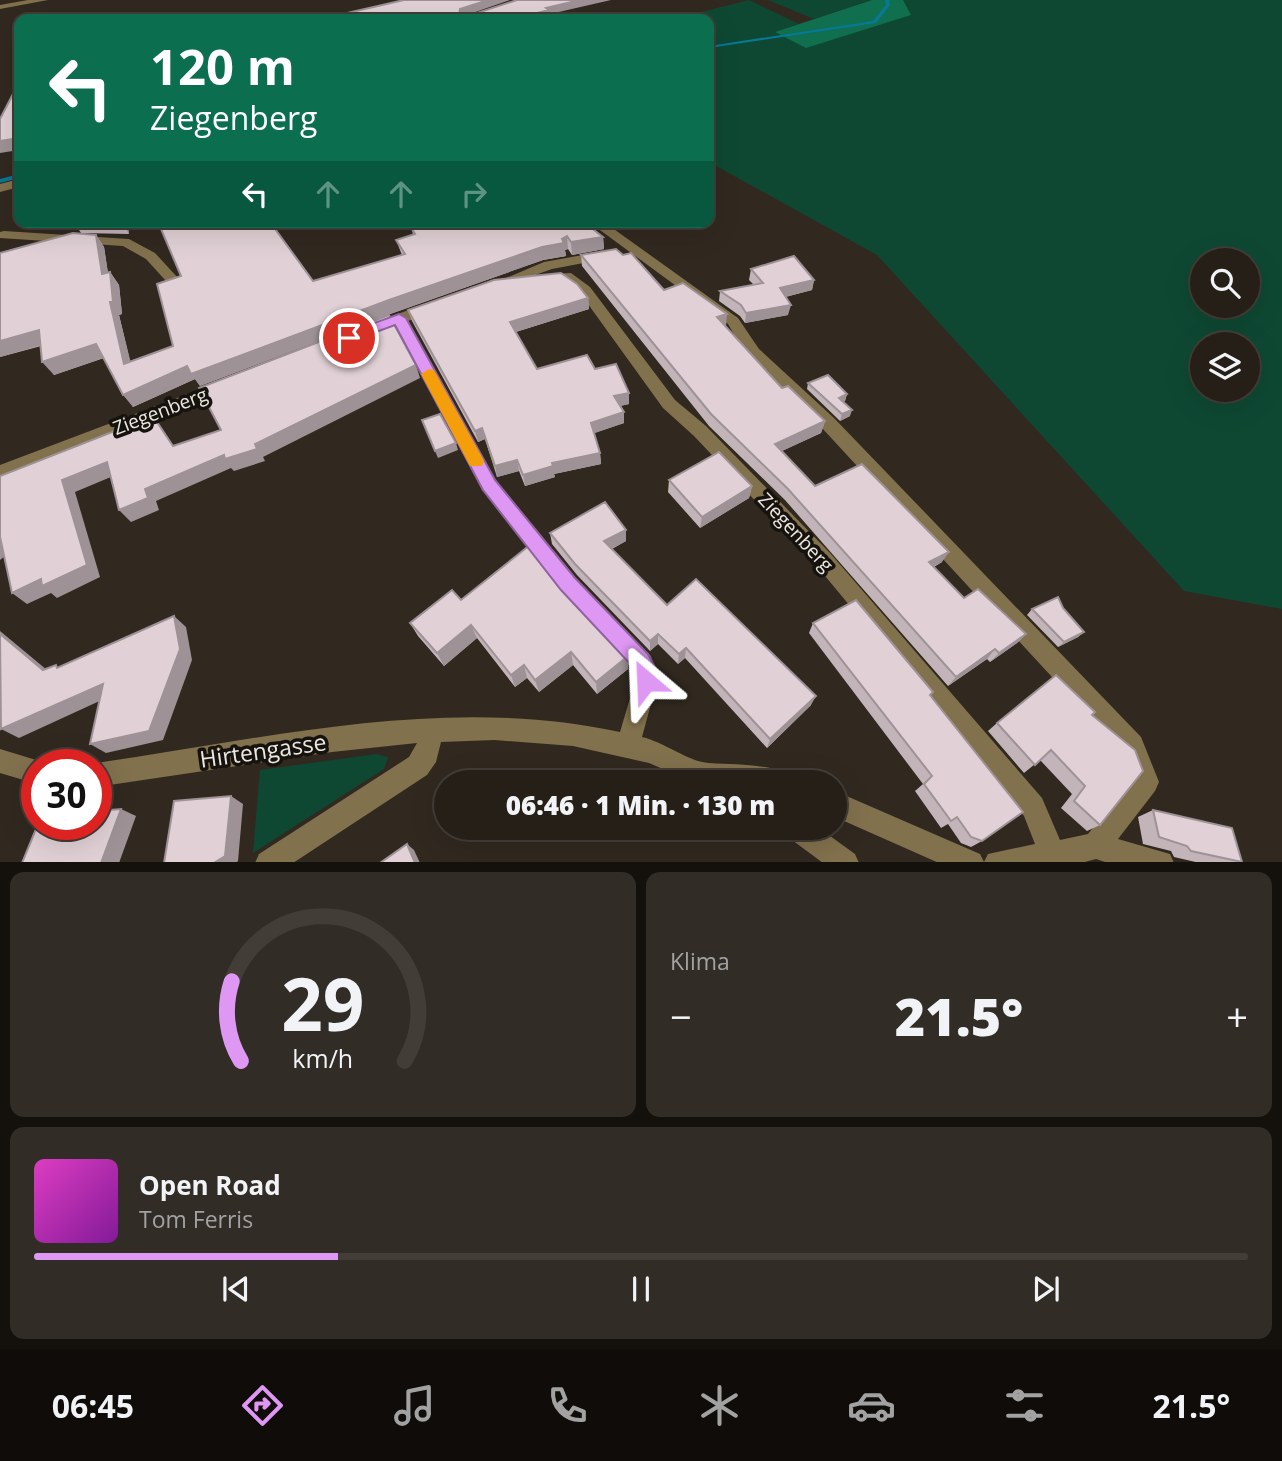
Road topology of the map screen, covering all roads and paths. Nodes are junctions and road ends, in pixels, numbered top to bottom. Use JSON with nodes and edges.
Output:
{"nodes":[{"id":1,"x":44,"y":0,"type":"edge"},
{"id":2,"x":0,"y":7,"type":"edge"},
{"id":3,"x":603,"y":228,"type":"edge"},
{"id":4,"x":2,"y":237,"type":"edge"},
{"id":5,"x":633,"y":251,"type":"junction"},
{"id":6,"x":171,"y":278,"type":"edge"},
{"id":7,"x":498,"y":285,"type":"junction"},
{"id":8,"x":473,"y":293,"type":"edge"},
{"id":9,"x":448,"y":302,"type":"edge"},
{"id":10,"x":399,"y":318,"type":"junction"},
{"id":11,"x":360,"y":333,"type":"edge"},
{"id":12,"x":243,"y":379,"type":"edge"},
{"id":13,"x":0,"y":473,"type":"edge"},
{"id":14,"x":430,"y":731,"type":"junction"},
{"id":15,"x":628,"y":745,"type":"junction"},
{"id":16,"x":0,"y":761,"type":"edge"},
{"id":17,"x":21,"y":767,"type":"edge"},
{"id":18,"x":693,"y":770,"type":"edge"},
{"id":19,"x":112,"y":773,"type":"edge"},
{"id":20,"x":847,"y":809,"type":"edge"},
{"id":21,"x":814,"y":840,"type":"edge"},
{"id":22,"x":1096,"y":846,"type":"junction"},
{"id":23,"x":1052,"y":856,"type":"junction"},
{"id":24,"x":270,"y":862,"type":"edge"},
{"id":25,"x":845,"y":862,"type":"edge"},
{"id":26,"x":969,"y":862,"type":"edge"},
{"id":27,"x":1005,"y":862,"type":"edge"},
{"id":28,"x":1157,"y":862,"type":"edge"}],
"edges":[{"from":1,"to":2,"type":"street"},
{"from":3,"to":5,"type":"street"},
{"from":4,"to":6,"type":"street"},
{"from":5,"to":7,"type":"street","name":"Ziegenberg"},
{"from":5,"to":22,"type":"street"},
{"from":7,"to":8,"type":"street","name":"Ziegenberg"},
{"from":7,"to":23,"type":"street","name":"Ziegenberg"},
{"from":9,"to":10,"type":"street"},
{"from":10,"to":11,"type":"street"},
{"from":10,"to":15,"type":"street"},
{"from":12,"to":13,"type":"street","name":"Ziegenberg"},
{"from":14,"to":15,"type":"street","name":"Hirtengasse"},
{"from":14,"to":19,"type":"street","name":"Hirtengasse"},
{"from":14,"to":24,"type":"street"},
{"from":15,"to":18,"type":"street","name":"Hirtengasse"},
{"from":16,"to":17,"type":"street"},
{"from":20,"to":26,"type":"street"},
{"from":21,"to":25,"type":"street"},
{"from":22,"to":23,"type":"street"},
{"from":22,"to":28,"type":"street"},
{"from":23,"to":27,"type":"street"}]}
